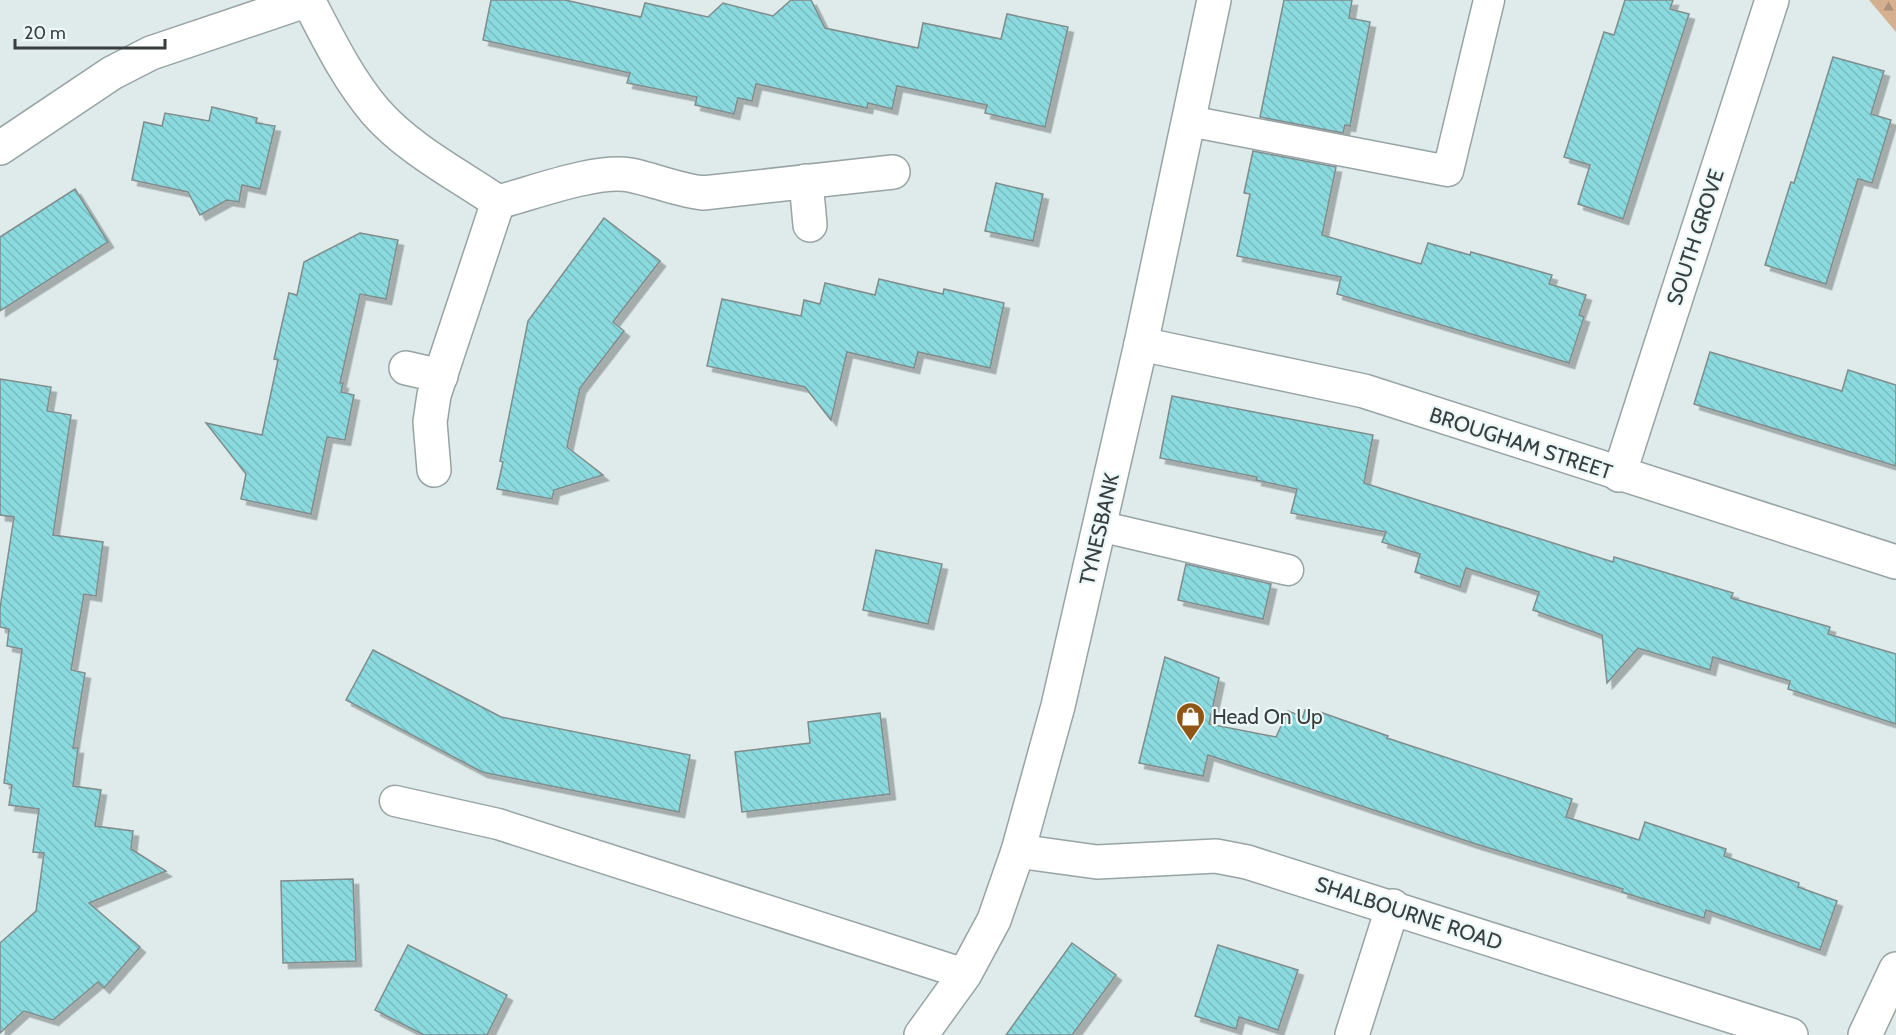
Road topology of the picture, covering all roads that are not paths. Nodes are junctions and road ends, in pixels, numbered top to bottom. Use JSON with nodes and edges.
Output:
{"nodes":[{"id":1,"x":308,"y":0,"type":"edge"},
{"id":2,"x":1215,"y":0,"type":"edge"},
{"id":3,"x":1489,"y":0,"type":"edge"},
{"id":4,"x":1772,"y":0,"type":"edge"},
{"id":5,"x":1189,"y":121,"type":"junction"},
{"id":6,"x":0,"y":148,"type":"edge"},
{"id":7,"x":893,"y":172,"type":"dead end"},
{"id":8,"x":806,"y":181,"type":"junction"},
{"id":9,"x":498,"y":202,"type":"junction"},
{"id":10,"x":810,"y":225,"type":"dead end"},
{"id":11,"x":1141,"y":344,"type":"junction"},
{"id":12,"x":406,"y":368,"type":"dead end"},
{"id":13,"x":441,"y":376,"type":"junction"},
{"id":14,"x":434,"y":470,"type":"dead end"},
{"id":15,"x":1618,"y":475,"type":"junction"},
{"id":16,"x":1099,"y":526,"type":"junction"},
{"id":17,"x":1896,"y":562,"type":"edge"},
{"id":18,"x":1288,"y":570,"type":"dead end"},
{"id":19,"x":395,"y":801,"type":"dead end"},
{"id":20,"x":1018,"y":851,"type":"junction"},
{"id":21,"x":1393,"y":906,"type":"junction"},
{"id":22,"x":1896,"y":969,"type":"edge"},
{"id":23,"x":965,"y":974,"type":"junction"},
{"id":24,"x":921,"y":1035,"type":"edge"},
{"id":25,"x":1352,"y":1035,"type":"edge"},
{"id":26,"x":1791,"y":1035,"type":"edge"},
{"id":27,"x":1865,"y":1035,"type":"edge"}],
"edges":[{"from":1,"to":6,"type":"street"},
{"from":1,"to":9,"type":"street"},
{"from":2,"to":5,"type":"street","name":"TYNESBANK"},
{"from":3,"to":5,"type":"lane"},
{"from":4,"to":15,"type":"street","name":"SOUTH GROVE"},
{"from":5,"to":11,"type":"street","name":"TYNESBANK"},
{"from":7,"to":8,"type":"street"},
{"from":8,"to":9,"type":"street"},
{"from":8,"to":10,"type":"street"},
{"from":9,"to":13,"type":"street"},
{"from":11,"to":15,"type":"street","name":"BROUGHAM STREET"},
{"from":11,"to":16,"type":"street","name":"TYNESBANK"},
{"from":12,"to":13,"type":"street"},
{"from":13,"to":14,"type":"street"},
{"from":15,"to":17,"type":"street","name":"BROUGHAM STREET"},
{"from":16,"to":18,"type":"lane"},
{"from":16,"to":20,"type":"street","name":"TYNESBANK"},
{"from":19,"to":23,"type":"lane"},
{"from":20,"to":21,"type":"street","name":"SHALBOURNE ROAD"},
{"from":20,"to":23,"type":"street","name":"TYNESBANK"},
{"from":21,"to":25,"type":"street"},
{"from":21,"to":26,"type":"street","name":"SHALBOURNE ROAD"},
{"from":22,"to":27,"type":"street"},
{"from":23,"to":24,"type":"street","name":"TYNESBANK"}]}
